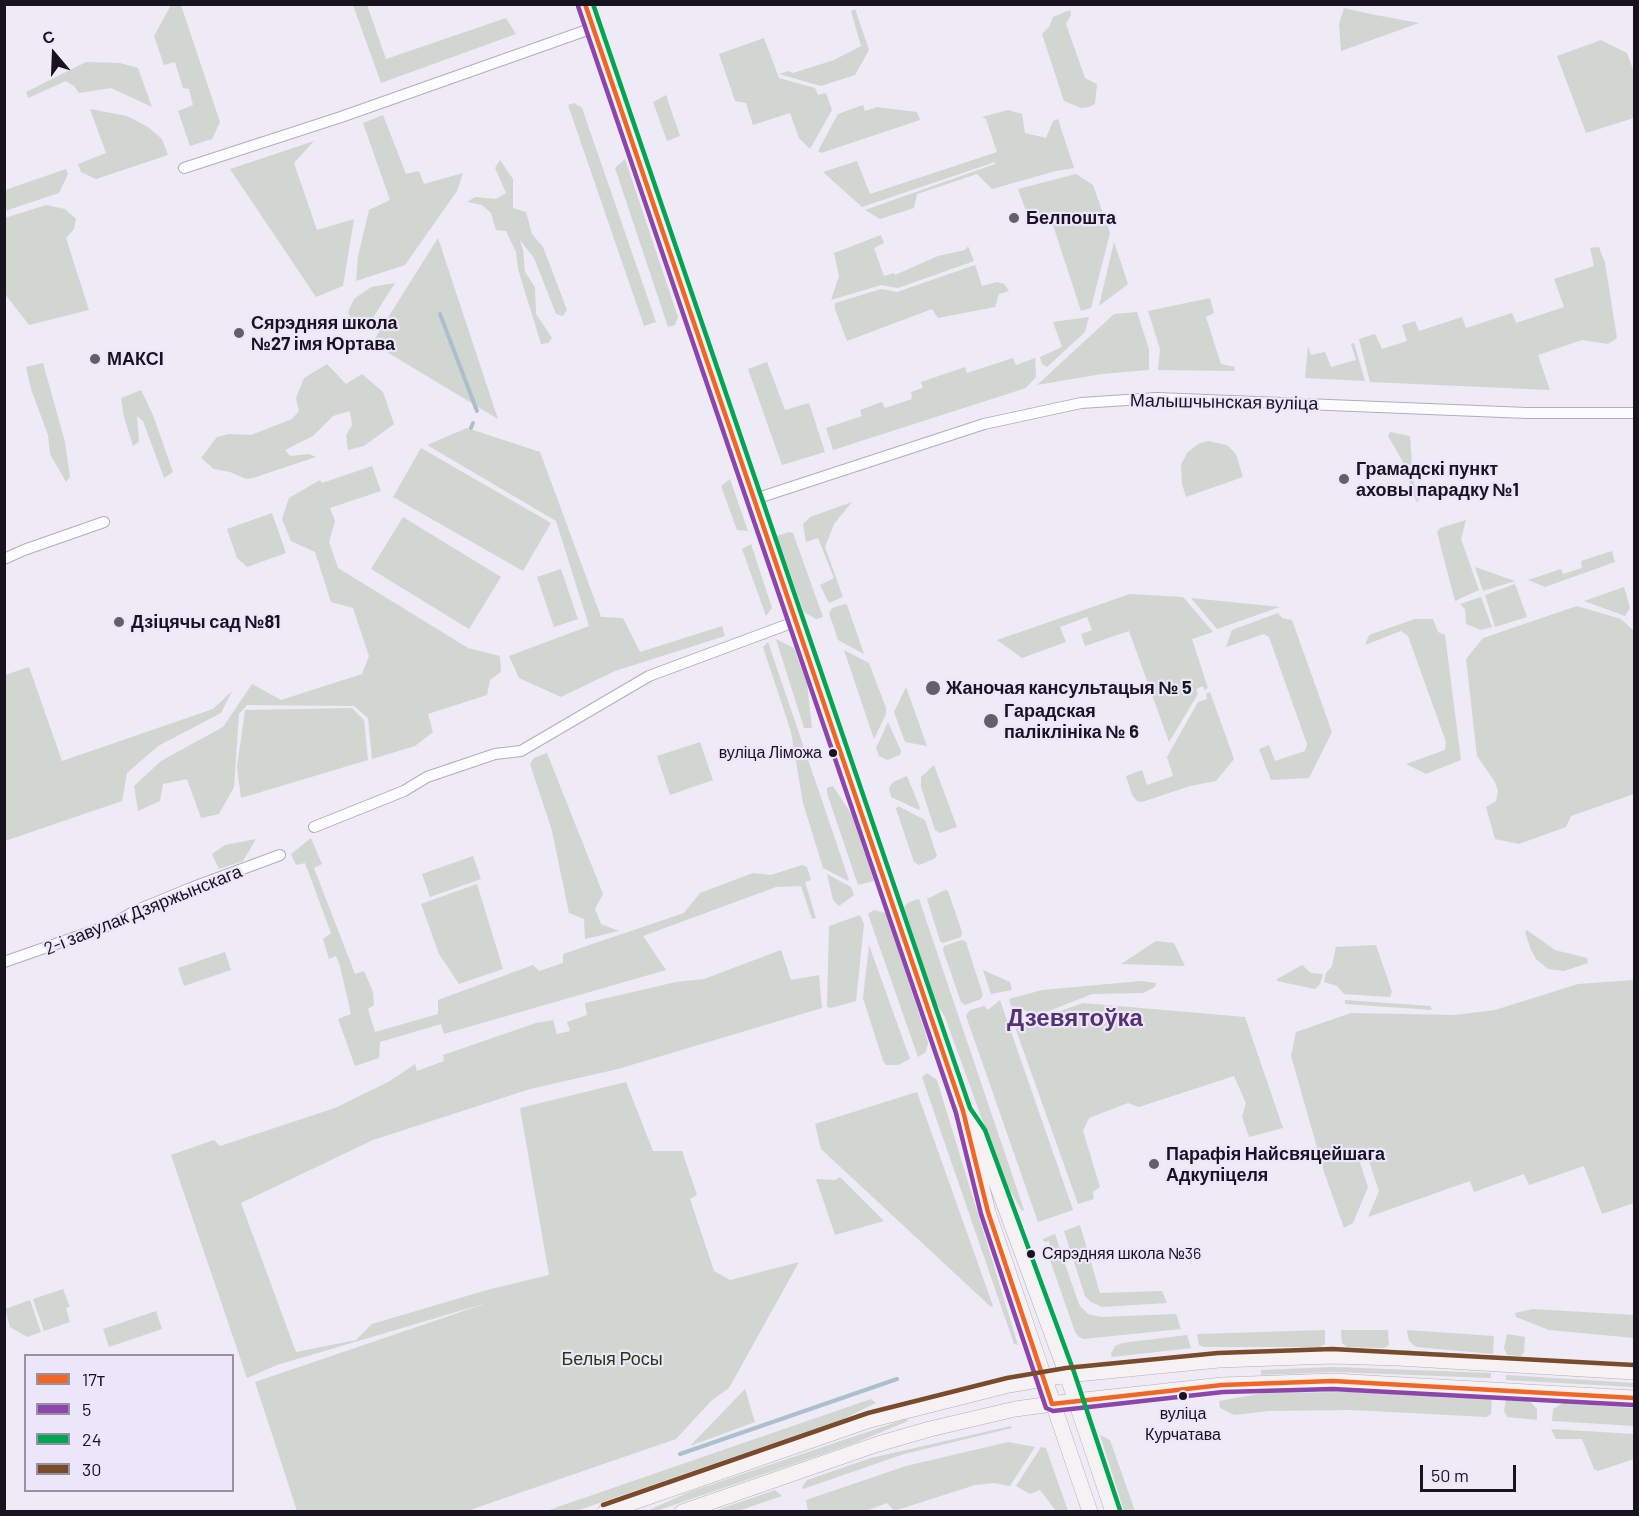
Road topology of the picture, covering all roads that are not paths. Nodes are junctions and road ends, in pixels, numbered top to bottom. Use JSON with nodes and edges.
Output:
{"nodes":[{"id":1,"x":585,"y":4,"type":"edge"},
{"id":2,"x":593,"y":28,"type":"junction"},
{"id":3,"x":184,"y":168,"type":"dead end"},
{"id":4,"x":1635,"y":413,"type":"edge"},
{"id":5,"x":755,"y":499,"type":"junction"},
{"id":6,"x":104,"y":522,"type":"dead end"},
{"id":7,"x":4,"y":560,"type":"edge"},
{"id":8,"x":797,"y":621,"type":"junction"},
{"id":9,"x":314,"y":827,"type":"dead end"},
{"id":10,"x":280,"y":855,"type":"dead end"},
{"id":11,"x":4,"y":962,"type":"edge"},
{"id":12,"x":963,"y":1111,"type":"junction"},
{"id":13,"x":1635,"y":1372,"type":"edge"},
{"id":14,"x":1067,"y":1375,"type":"junction"},
{"id":15,"x":1043,"y":1380,"type":"junction"},
{"id":16,"x":1635,"y":1398,"type":"edge"},
{"id":17,"x":1075,"y":1401,"type":"junction"},
{"id":18,"x":1052,"y":1404,"type":"junction"},
{"id":19,"x":604,"y":1512,"type":"edge"},
{"id":20,"x":682,"y":1512,"type":"edge"},
{"id":21,"x":1090,"y":1512,"type":"edge"},
{"id":22,"x":1113,"y":1512,"type":"edge"}],
"edges":[{"from":1,"to":2,"type":"street"},
{"from":2,"to":3,"type":"street"},
{"from":2,"to":5,"type":"street"},
{"from":4,"to":5,"type":"street","name":"Малышчынская вуліца"},
{"from":5,"to":8,"type":"street"},
{"from":6,"to":7,"type":"street"},
{"from":8,"to":9,"type":"street"},
{"from":8,"to":12,"type":"street"},
{"from":10,"to":11,"type":"street","name":"2-і завулак Дзяржынскага"},
{"from":12,"to":14,"type":"street"},
{"from":12,"to":15,"type":"street"},
{"from":13,"to":14,"type":"street"},
{"from":14,"to":15,"type":"street"},
{"from":14,"to":17,"type":"street"},
{"from":15,"to":18,"type":"street"},
{"from":15,"to":19,"type":"street"},
{"from":16,"to":17,"type":"street"},
{"from":17,"to":18,"type":"street"},
{"from":17,"to":22,"type":"street"},
{"from":18,"to":20,"type":"street"},
{"from":18,"to":21,"type":"street"}]}
